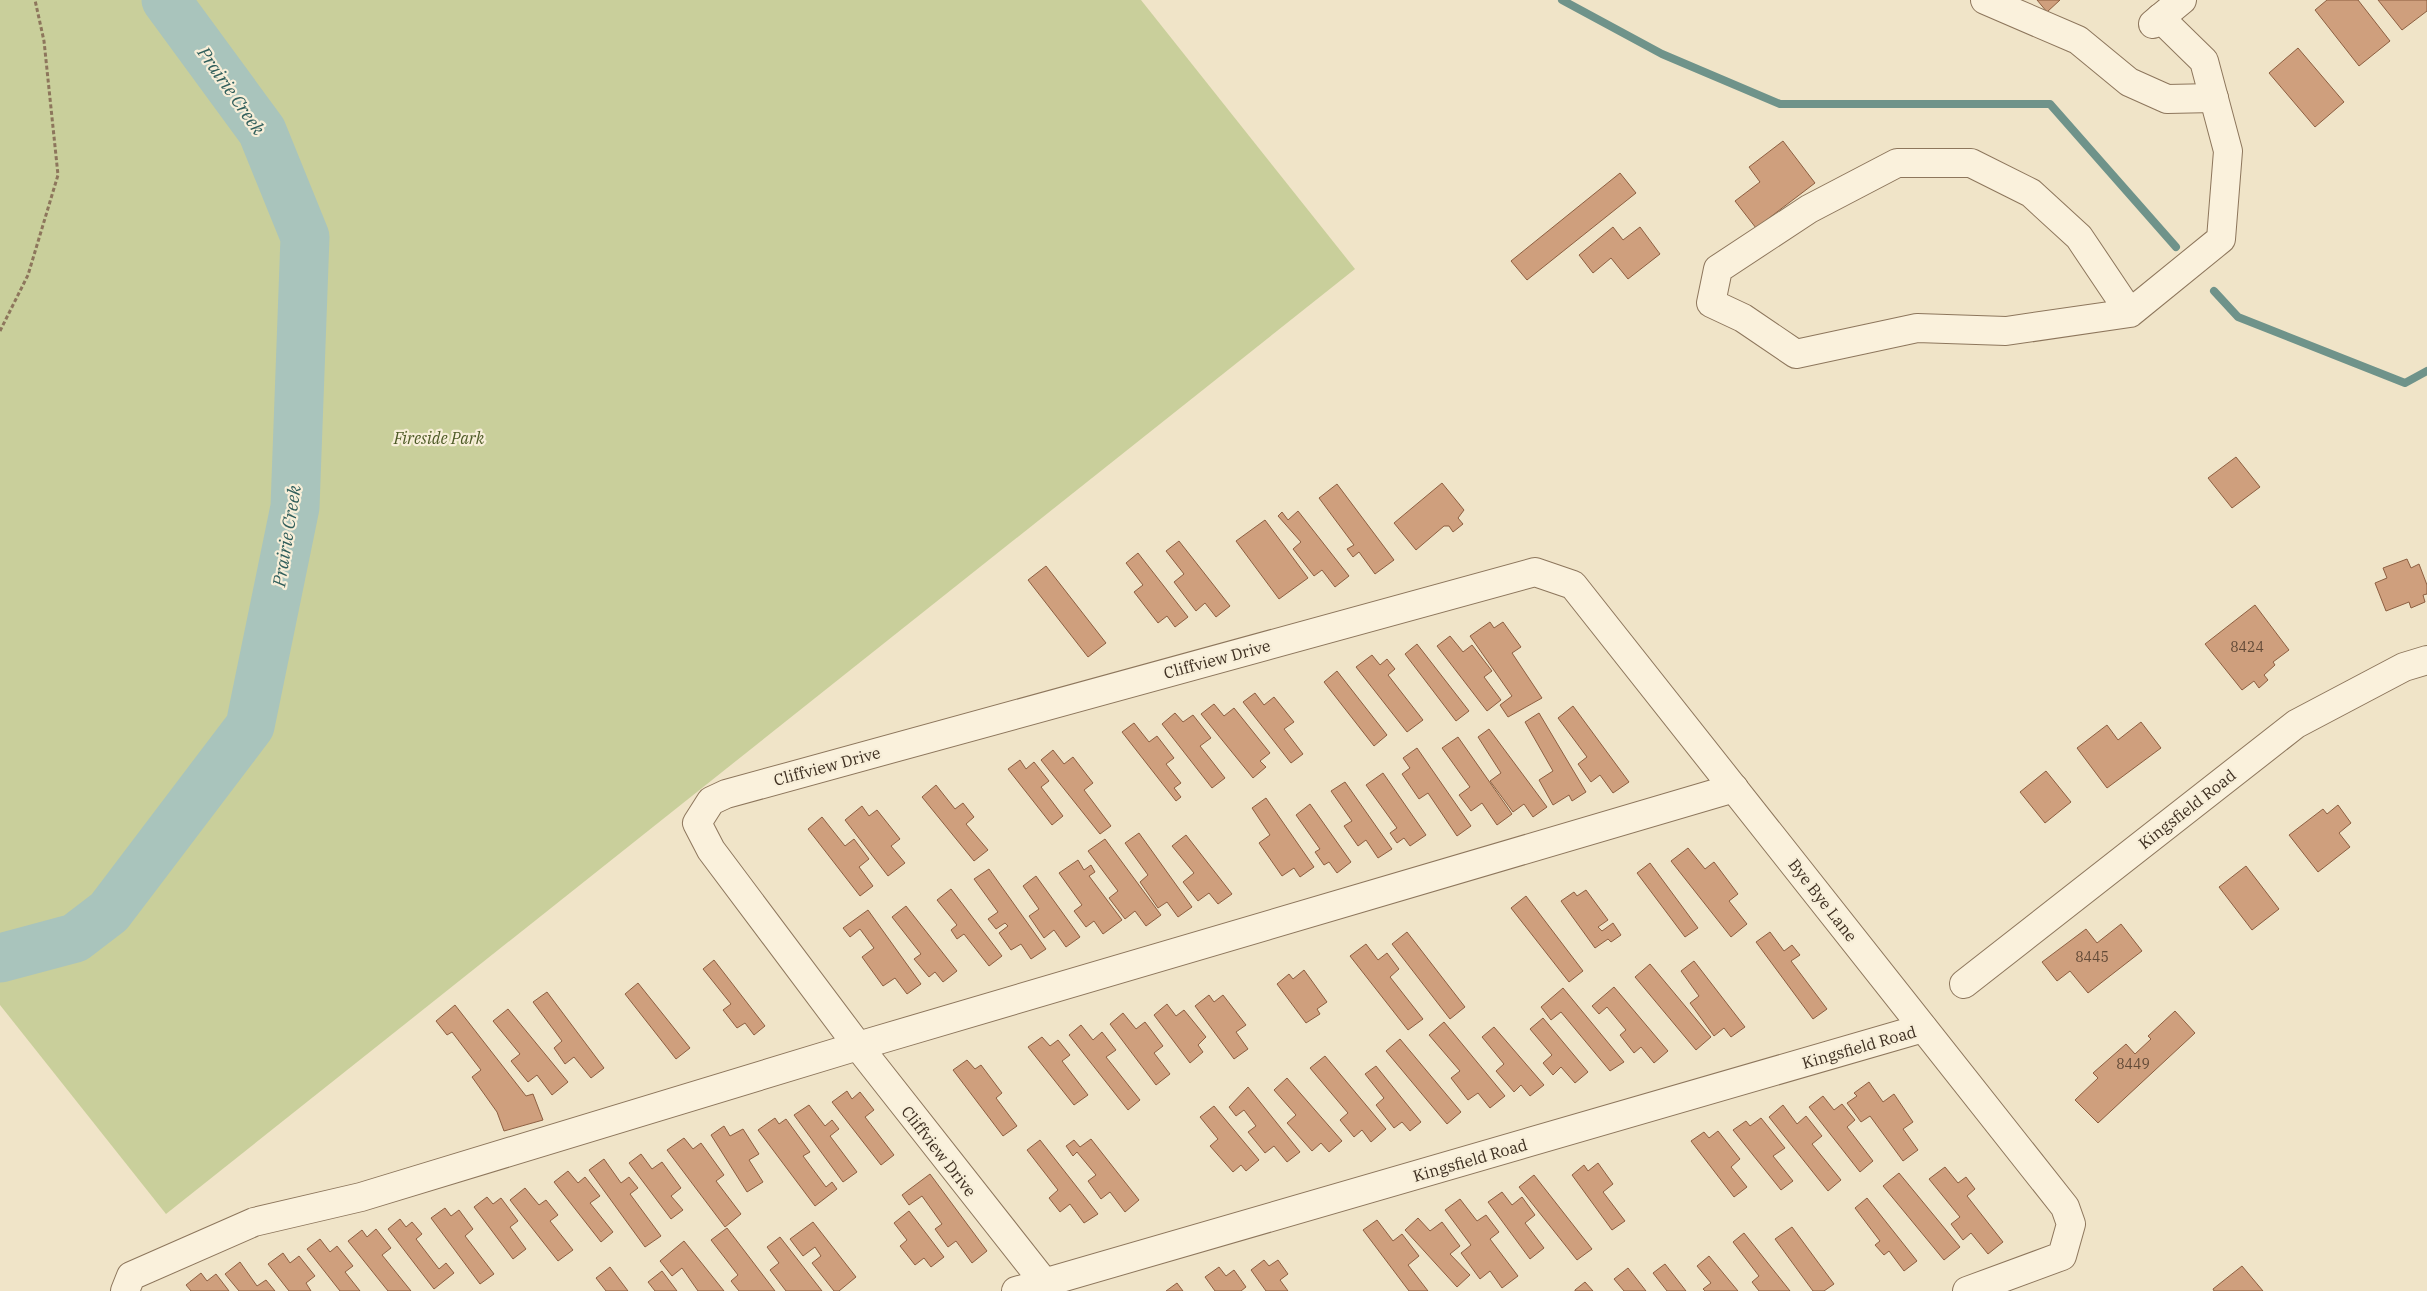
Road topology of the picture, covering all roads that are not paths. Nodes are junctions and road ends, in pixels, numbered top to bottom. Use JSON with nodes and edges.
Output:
{"nodes":[{"id":1,"x":1985,"y":0,"type":"edge"},
{"id":2,"x":2182,"y":0,"type":"edge"},
{"id":3,"x":2214,"y":98,"type":"junction"},
{"id":4,"x":2130,"y":314,"type":"junction"},
{"id":5,"x":1535,"y":572,"type":"joint"},
{"id":6,"x":2427,"y":660,"type":"edge"},
{"id":7,"x":1734,"y":788,"type":"junction"},
{"id":8,"x":1964,"y":984,"type":"dead end"},
{"id":9,"x":1923,"y":1028,"type":"junction"},
{"id":10,"x":858,"y":1046,"type":"junction"},
{"id":11,"x":1048,"y":1287,"type":"edge"},
{"id":12,"x":125,"y":1291,"type":"edge"},
{"id":13,"x":1016,"y":1291,"type":"edge"},
{"id":14,"x":1967,"y":1291,"type":"edge"}],
"edges":[{"from":1,"to":3,"type":"street"},
{"from":2,"to":3,"type":"street"},
{"from":3,"to":4,"type":"street"},
{"from":4,"to":4,"type":"street"},
{"from":5,"to":7,"type":"street","name":"Bye Bye Lane"},
{"from":5,"to":10,"type":"street","name":"Cliffview Drive"},
{"from":6,"to":8,"type":"street","name":"Kingsfield Road"},
{"from":7,"to":9,"type":"street","name":"Bye Bye Lane"},
{"from":7,"to":10,"type":"street"},
{"from":9,"to":11,"type":"street","name":"Kingsfield Road"},
{"from":9,"to":14,"type":"street","name":"Bye Bye Lane"},
{"from":10,"to":11,"type":"street","name":"Cliffview Drive"},
{"from":10,"to":12,"type":"street"},
{"from":11,"to":13,"type":"street","name":"Kingsfield Road"}]}
